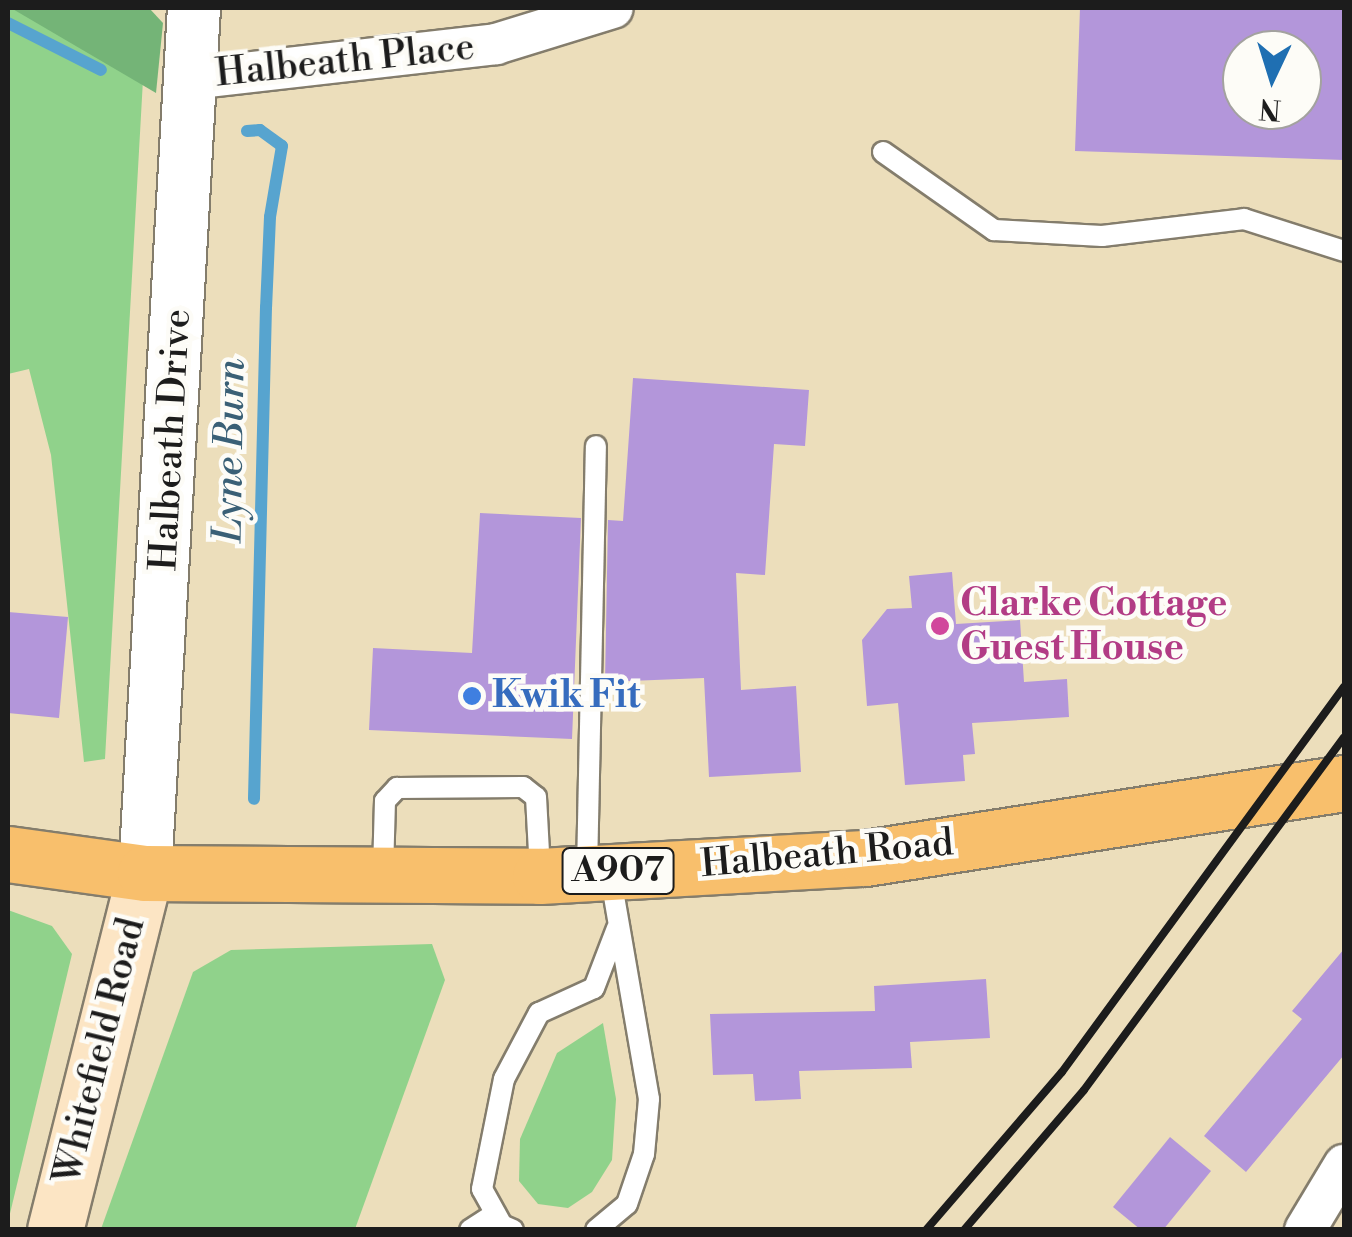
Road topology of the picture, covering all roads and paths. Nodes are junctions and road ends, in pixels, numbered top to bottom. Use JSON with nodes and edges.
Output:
{"nodes":[{"id":1,"x":194,"y":8,"type":"edge"},
{"id":2,"x":614,"y":8,"type":"edge"},
{"id":3,"x":565,"y":17,"type":"edge"},
{"id":4,"x":190,"y":79,"type":"junction"},
{"id":5,"x":882,"y":152,"type":"dead end"},
{"id":6,"x":1344,"y":251,"type":"edge"},
{"id":7,"x":596,"y":446,"type":"dead end"},
{"id":8,"x":1344,"y":782,"type":"edge"},
{"id":9,"x":8,"y":854,"type":"edge"},
{"id":10,"x":146,"y":873,"type":"junction"},
{"id":11,"x":579,"y":873,"type":"junction"},
{"id":12,"x":382,"y":874,"type":"junction"},
{"id":13,"x":618,"y":926,"type":"junction"},
{"id":14,"x":1344,"y":1164,"type":"edge"},
{"id":15,"x":495,"y":1214,"type":"junction"},
{"id":16,"x":55,"y":1230,"type":"edge"},
{"id":17,"x":470,"y":1230,"type":"edge"},
{"id":18,"x":513,"y":1230,"type":"edge"},
{"id":19,"x":596,"y":1230,"type":"edge"},
{"id":20,"x":1305,"y":1230,"type":"edge"}],
"edges":[{"from":1,"to":4,"type":"street","name":"Halbeath Drive"},
{"from":2,"to":3,"type":"street","name":"Halbeath Place"},
{"from":3,"to":4,"type":"street","name":"Halbeath Place"},
{"from":4,"to":10,"type":"street","name":"Halbeath Drive"},
{"from":5,"to":6,"type":"lane"},
{"from":7,"to":11,"type":"lane"},
{"from":8,"to":11,"type":"main road","name":"Halbeath Road","number":"A907"},
{"from":9,"to":10,"type":"main road","name":"Halbeath Road","number":"A907"},
{"from":10,"to":12,"type":"main road","name":"Halbeath Road","number":"A907"},
{"from":10,"to":16,"type":"main road","name":"Whitefield Road"},
{"from":11,"to":12,"type":"main road","name":"Halbeath Road","number":"A907"},
{"from":11,"to":12,"type":"lane"},
{"from":11,"to":13,"type":"lane"},
{"from":13,"to":15,"type":"lane"},
{"from":13,"to":19,"type":"lane"},
{"from":14,"to":20,"type":"street"},
{"from":15,"to":17,"type":"lane"},
{"from":15,"to":18,"type":"lane"}]}
